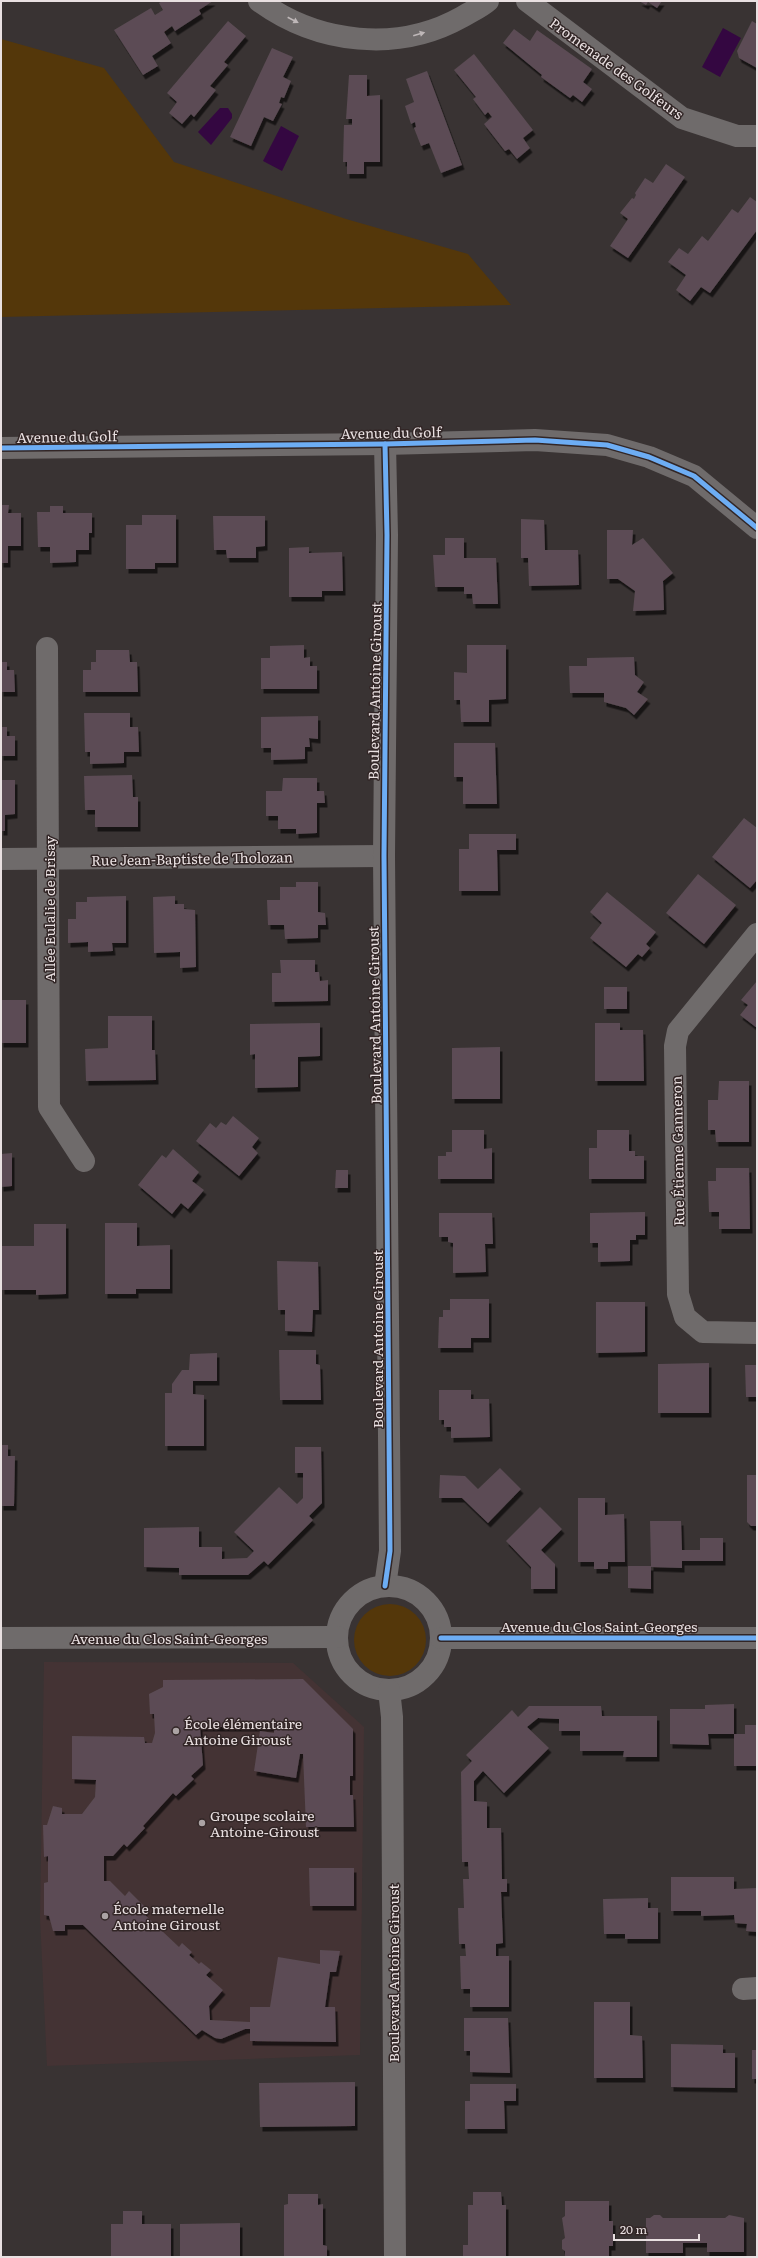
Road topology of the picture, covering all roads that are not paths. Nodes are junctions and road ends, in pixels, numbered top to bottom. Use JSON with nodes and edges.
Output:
{"nodes":[{"id":1,"x":259,"y":1,"type":"edge"},
{"id":2,"x":488,"y":1,"type":"edge"},
{"id":3,"x":527,"y":1,"type":"edge"},
{"id":4,"x":757,"y":136,"type":"edge"},
{"id":5,"x":385,"y":444,"type":"junction"},
{"id":6,"x":1,"y":448,"type":"edge"},
{"id":7,"x":757,"y":528,"type":"edge"},
{"id":8,"x":47,"y":648,"type":"dead end"},
{"id":9,"x":384,"y":856,"type":"junction"},
{"id":10,"x":1,"y":859,"type":"edge"},
{"id":11,"x":49,"y":860,"type":"junction"},
{"id":12,"x":757,"y":934,"type":"edge"},
{"id":13,"x":84,"y":1161,"type":"dead end"},
{"id":14,"x":757,"y":1333,"type":"edge"},
{"id":15,"x":385,"y":1586,"type":"junction"},
{"id":16,"x":337,"y":1637,"type":"junction"},
{"id":17,"x":1,"y":1638,"type":"edge"},
{"id":18,"x":441,"y":1638,"type":"junction"},
{"id":19,"x":757,"y":1638,"type":"edge"},
{"id":20,"x":389,"y":1690,"type":"junction"},
{"id":21,"x":395,"y":2257,"type":"edge"}],
"edges":[{"from":1,"to":2,"type":"street","one_way":true},
{"from":3,"to":4,"type":"street","name":"Promenade des Golfeurs"},
{"from":5,"to":6,"type":"street","name":"Avenue du Golf"},
{"from":5,"to":7,"type":"street","name":"Avenue du Golf"},
{"from":5,"to":9,"type":"street","name":"Boulevard Antoine Giroust"},
{"from":8,"to":11,"type":"street","name":"Allée Eulalie de Brisay"},
{"from":9,"to":11,"type":"street","name":"Rue Jean-Baptiste de Tholozan"},
{"from":9,"to":15,"type":"street","name":"Boulevard Antoine Giroust"},
{"from":10,"to":11,"type":"street","name":"Rue Jean-Baptiste de Tholozan"},
{"from":11,"to":13,"type":"street","name":"Allée Eulalie de Brisay"},
{"from":12,"to":14,"type":"street","name":"Rue Étienne Ganneron"},
{"from":15,"to":16,"type":"street"},
{"from":15,"to":18,"type":"street"},
{"from":16,"to":17,"type":"street","name":"Avenue du Clos Saint-Georges"},
{"from":16,"to":20,"type":"street"},
{"from":18,"to":19,"type":"street","name":"Avenue du Clos Saint-Georges"},
{"from":18,"to":20,"type":"street"},
{"from":20,"to":21,"type":"street","name":"Boulevard Antoine Giroust"}]}
